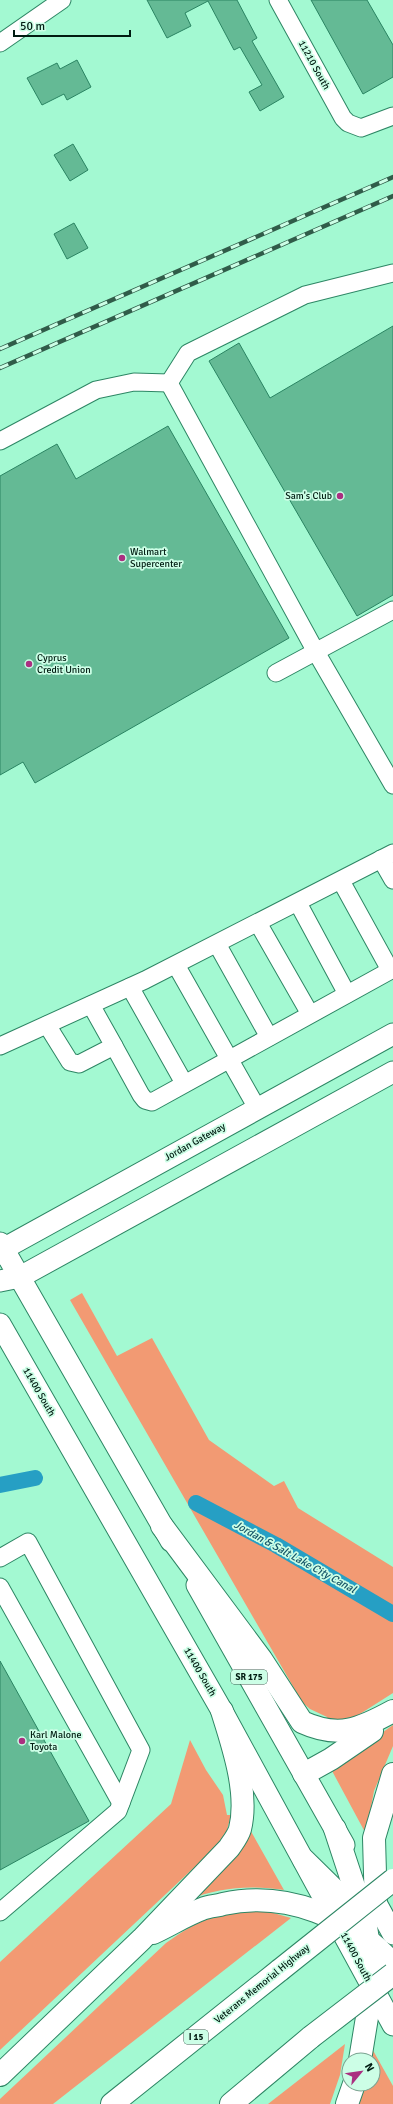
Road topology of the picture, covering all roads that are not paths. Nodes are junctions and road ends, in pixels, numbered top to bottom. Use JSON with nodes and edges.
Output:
{"nodes":[{"id":1,"x":62,"y":0,"type":"edge"},
{"id":2,"x":278,"y":0,"type":"edge"},
{"id":3,"x":0,"y":44,"type":"edge"},
{"id":4,"x":393,"y":116,"type":"edge"},
{"id":5,"x":393,"y":273,"type":"edge"},
{"id":6,"x":169,"y":383,"type":"junction"},
{"id":7,"x":0,"y":441,"type":"edge"},
{"id":8,"x":393,"y":610,"type":"edge"},
{"id":9,"x":316,"y":652,"type":"junction"},
{"id":10,"x":276,"y":673,"type":"dead end"},
{"id":11,"x":393,"y":785,"type":"edge"},
{"id":12,"x":387,"y":856,"type":"edge"},
{"id":13,"x":393,"y":880,"type":"edge"},
{"id":14,"x":341,"y":881,"type":"junction"},
{"id":15,"x":298,"y":903,"type":"junction"},
{"id":16,"x":258,"y":924,"type":"junction"},
{"id":17,"x":218,"y":944,"type":"junction"},
{"id":18,"x":176,"y":965,"type":"junction"},
{"id":19,"x":391,"y":969,"type":"edge"},
{"id":20,"x":130,"y":988,"type":"junction"},
{"id":21,"x":347,"y":994,"type":"junction"},
{"id":22,"x":91,"y":1005,"type":"junction"},
{"id":23,"x":310,"y":1014,"type":"junction"},
{"id":24,"x":47,"y":1025,"type":"junction"},
{"id":25,"x":393,"y":1034,"type":"edge"},
{"id":26,"x":269,"y":1037,"type":"junction"},
{"id":27,"x":0,"y":1046,"type":"edge"},
{"id":28,"x":114,"y":1046,"type":"junction"},
{"id":29,"x":229,"y":1058,"type":"junction"},
{"id":30,"x":393,"y":1072,"type":"edge"},
{"id":31,"x":184,"y":1083,"type":"junction"},
{"id":32,"x":257,"y":1108,"type":"junction"},
{"id":33,"x":1,"y":1249,"type":"edge"},
{"id":34,"x":10,"y":1279,"type":"edge"},
{"id":35,"x":0,"y":1324,"type":"edge"},
{"id":36,"x":162,"y":1526,"type":"junction"},
{"id":37,"x":0,"y":1558,"type":"edge"},
{"id":38,"x":0,"y":1586,"type":"edge"},
{"id":39,"x":222,"y":1711,"type":"junction"},
{"id":40,"x":393,"y":1713,"type":"edge"},
{"id":41,"x":304,"y":1774,"type":"junction"},
{"id":42,"x":393,"y":1774,"type":"edge"},
{"id":43,"x":120,"y":1803,"type":"junction"},
{"id":44,"x":335,"y":1829,"type":"joint"},
{"id":45,"x":304,"y":1860,"type":"junction"},
{"id":46,"x":393,"y":1880,"type":"edge"},
{"id":47,"x":0,"y":1912,"type":"edge"},
{"id":48,"x":335,"y":1918,"type":"junction"},
{"id":49,"x":381,"y":1936,"type":"edge"},
{"id":50,"x":142,"y":1939,"type":"junction"},
{"id":51,"x":393,"y":1974,"type":"edge"},
{"id":52,"x":372,"y":1987,"type":"junction"},
{"id":53,"x":393,"y":1989,"type":"edge"},
{"id":54,"x":393,"y":2024,"type":"edge"},
{"id":55,"x":361,"y":2052,"type":"edge"},
{"id":56,"x":0,"y":2075,"type":"edge"},
{"id":57,"x":351,"y":2092,"type":"edge"},
{"id":58,"x":112,"y":2104,"type":"edge"},
{"id":59,"x":231,"y":2104,"type":"edge"},
{"id":60,"x":347,"y":2104,"type":"edge"}],
"edges":[{"from":1,"to":3,"type":"street"},
{"from":2,"to":4,"type":"street","name":"11210 South"},
{"from":5,"to":6,"type":"street"},
{"from":6,"to":7,"type":"street"},
{"from":6,"to":9,"type":"street"},
{"from":8,"to":9,"type":"street"},
{"from":9,"to":10,"type":"street"},
{"from":9,"to":11,"type":"street"},
{"from":12,"to":13,"type":"street"},
{"from":12,"to":14,"type":"street"},
{"from":14,"to":15,"type":"street"},
{"from":14,"to":19,"type":"street"},
{"from":15,"to":16,"type":"street"},
{"from":15,"to":21,"type":"street"},
{"from":16,"to":17,"type":"street"},
{"from":16,"to":23,"type":"street"},
{"from":17,"to":18,"type":"street"},
{"from":17,"to":26,"type":"street"},
{"from":18,"to":20,"type":"street"},
{"from":18,"to":29,"type":"street"},
{"from":19,"to":21,"type":"street"},
{"from":20,"to":22,"type":"street"},
{"from":20,"to":31,"type":"street"},
{"from":21,"to":23,"type":"street"},
{"from":22,"to":24,"type":"street"},
{"from":22,"to":28,"type":"street"},
{"from":23,"to":26,"type":"street"},
{"from":24,"to":27,"type":"street"},
{"from":24,"to":28,"type":"street"},
{"from":25,"to":32,"type":"main road","name":"Jordan Gateway"},
{"from":26,"to":29,"type":"street"},
{"from":28,"to":31,"type":"street"},
{"from":29,"to":31,"type":"street"},
{"from":29,"to":32,"type":"street"},
{"from":30,"to":34,"type":"main road"},
{"from":32,"to":33,"type":"main road","name":"Jordan Gateway"},
{"from":33,"to":34,"type":"main road","number":"SR 175"},
{"from":34,"to":36,"type":"main road","number":"SR 175"},
{"from":35,"to":39,"type":"main road","name":"11400 South"},
{"from":36,"to":40,"type":"highway"},
{"from":36,"to":41,"type":"main road","number":"SR 175"},
{"from":37,"to":43,"type":"street"},
{"from":38,"to":43,"type":"street"},
{"from":39,"to":45,"type":"main road","name":"11400 South"},
{"from":39,"to":50,"type":"highway"},
{"from":40,"to":41,"type":"highway"},
{"from":41,"to":44,"type":"main road","number":"SR 175"},
{"from":42,"to":49,"type":"highway"},
{"from":43,"to":47,"type":"street"},
{"from":44,"to":49,"type":"highway"},
{"from":45,"to":48,"type":"main road","name":"11400 South"},
{"from":45,"to":49,"type":"highway"},
{"from":46,"to":58,"type":"highway","name":"Veterans Memorial Highway","number":"I 15","bridge":true},
{"from":48,"to":49,"type":"highway"},
{"from":48,"to":50,"type":"highway"},
{"from":48,"to":52,"type":"main road","name":"11400 South"},
{"from":49,"to":52,"type":"highway"},
{"from":49,"to":53,"type":"highway"},
{"from":50,"to":56,"type":"highway"},
{"from":51,"to":59,"type":"highway","bridge":true},
{"from":52,"to":54,"type":"main road","name":"11400 South"},
{"from":52,"to":55,"type":"highway"},
{"from":57,"to":60,"type":"highway"}]}
